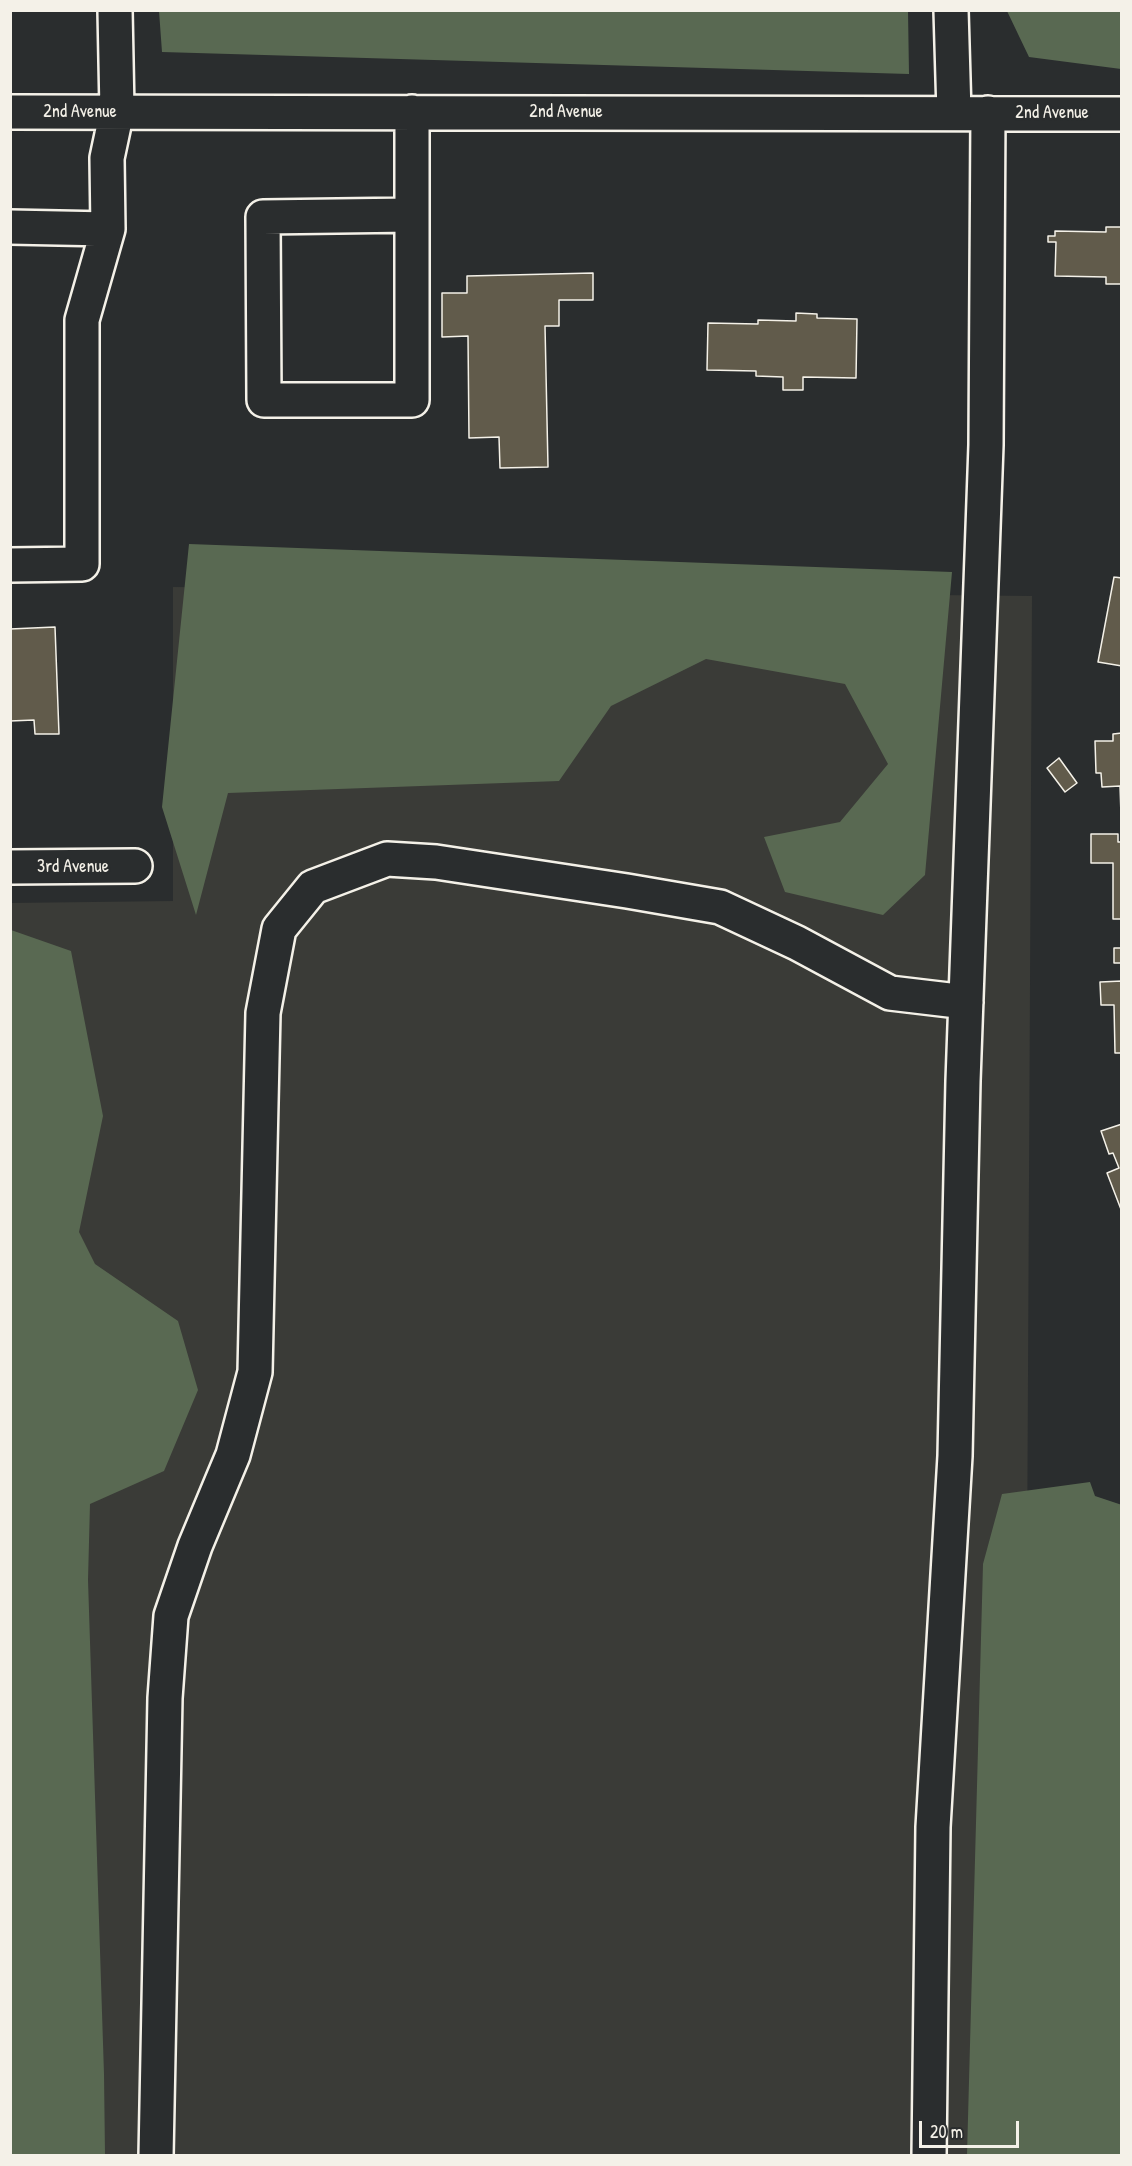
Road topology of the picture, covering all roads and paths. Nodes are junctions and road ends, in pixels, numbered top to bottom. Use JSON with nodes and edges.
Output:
{"nodes":[{"id":1,"x":115,"y":10,"type":"edge"},
{"id":2,"x":951,"y":10,"type":"edge"},
{"id":3,"x":117,"y":111,"type":"junction"},
{"id":4,"x":10,"y":112,"type":"edge"},
{"id":5,"x":412,"y":112,"type":"junction"},
{"id":6,"x":954,"y":113,"type":"junction"},
{"id":7,"x":988,"y":113,"type":"junction"},
{"id":8,"x":1122,"y":114,"type":"edge"},
{"id":9,"x":412,"y":215,"type":"junction"},
{"id":10,"x":10,"y":228,"type":"edge"},
{"id":11,"x":108,"y":229,"type":"junction"},
{"id":12,"x":10,"y":565,"type":"edge"},
{"id":13,"x":135,"y":866,"type":"dead end"},
{"id":14,"x":10,"y":867,"type":"edge"},
{"id":15,"x":966,"y":1002,"type":"junction"},
{"id":16,"x":156,"y":2156,"type":"edge"},
{"id":17,"x":928,"y":2156,"type":"edge"}],
"edges":[{"from":1,"to":3,"type":"street"},
{"from":2,"to":6,"type":"street"},
{"from":3,"to":4,"type":"street","name":"2nd Avenue"},
{"from":3,"to":5,"type":"street","name":"2nd Avenue"},
{"from":3,"to":11,"type":"street"},
{"from":5,"to":6,"type":"street","name":"2nd Avenue"},
{"from":5,"to":9,"type":"street"},
{"from":6,"to":7,"type":"street","name":"2nd Avenue"},
{"from":7,"to":8,"type":"street","name":"2nd Avenue"},
{"from":7,"to":15,"type":"street"},
{"from":9,"to":9,"type":"street"},
{"from":10,"to":11,"type":"street"},
{"from":11,"to":12,"type":"street"},
{"from":13,"to":14,"type":"street","name":"3rd Avenue"},
{"from":15,"to":16,"type":"street"},
{"from":15,"to":17,"type":"street"}]}
